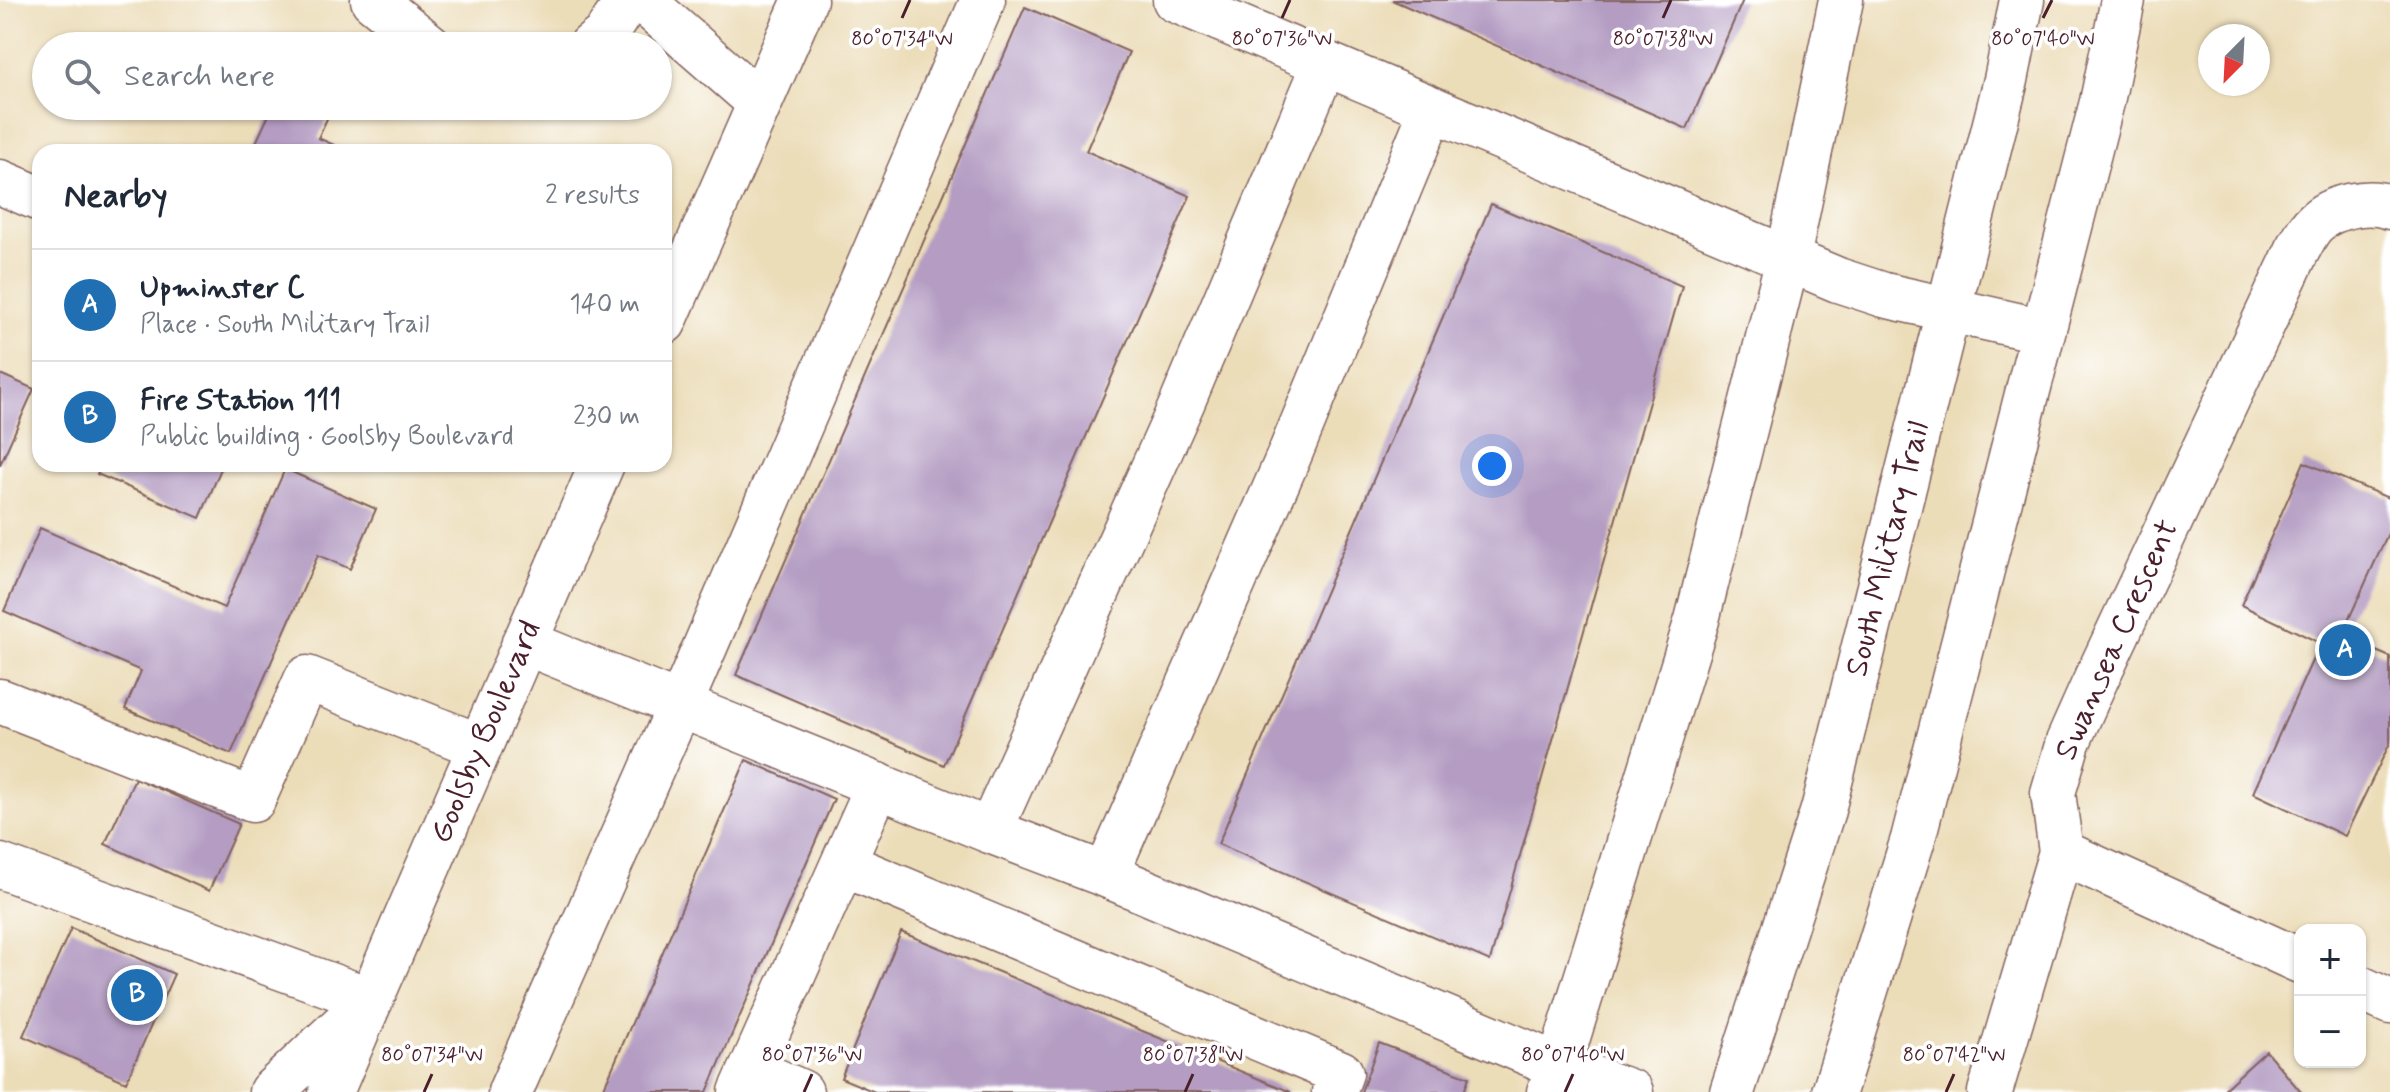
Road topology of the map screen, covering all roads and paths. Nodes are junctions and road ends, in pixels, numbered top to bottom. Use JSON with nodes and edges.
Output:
{"nodes":[{"id":1,"x":373,"y":0,"type":"edge"},
{"id":2,"x":628,"y":0,"type":"edge"},
{"id":3,"x":642,"y":0,"type":"edge"},
{"id":4,"x":805,"y":0,"type":"edge"},
{"id":5,"x":983,"y":0,"type":"edge"},
{"id":6,"x":1175,"y":0,"type":"edge"},
{"id":7,"x":1841,"y":0,"type":"edge"},
{"id":8,"x":2022,"y":0,"type":"edge"},
{"id":9,"x":2123,"y":0,"type":"edge"},
{"id":10,"x":413,"y":32,"type":"edge"},
{"id":11,"x":607,"y":32,"type":"edge"},
{"id":12,"x":1325,"y":63,"type":"junction"},
{"id":13,"x":760,"y":103,"type":"junction"},
{"id":14,"x":1432,"y":109,"type":"junction"},
{"id":15,"x":0,"y":182,"type":"edge"},
{"id":16,"x":32,"y":196,"type":"edge"},
{"id":17,"x":2390,"y":207,"type":"edge"},
{"id":18,"x":1788,"y":258,"type":"junction"},
{"id":19,"x":672,"y":304,"type":"edge"},
{"id":20,"x":1948,"y":310,"type":"junction"},
{"id":21,"x":2043,"y":331,"type":"junction"},
{"id":22,"x":598,"y":472,"type":"edge"},
{"id":23,"x":524,"y":642,"type":"junction"},
{"id":24,"x":0,"y":701,"type":"edge"},
{"id":25,"x":680,"y":705,"type":"junction"},
{"id":26,"x":479,"y":746,"type":"junction"},
{"id":27,"x":878,"y":785,"type":"junction"},
{"id":28,"x":990,"y":831,"type":"junction"},
{"id":29,"x":2061,"y":852,"type":"junction"},
{"id":30,"x":843,"y":864,"type":"junction"},
{"id":31,"x":0,"y":866,"type":"edge"},
{"id":32,"x":1106,"y":875,"type":"junction"},
{"id":33,"x":2294,"y":958,"type":"edge"},
{"id":34,"x":2366,"y":991,"type":"edge"},
{"id":35,"x":371,"y":1000,"type":"junction"},
{"id":36,"x":2390,"y":1002,"type":"edge"},
{"id":37,"x":1554,"y":1079,"type":"edge"},
{"id":38,"x":746,"y":1081,"type":"edge"},
{"id":39,"x":271,"y":1092,"type":"edge"},
{"id":40,"x":331,"y":1092,"type":"edge"},
{"id":41,"x":510,"y":1092,"type":"edge"},
{"id":42,"x":801,"y":1092,"type":"edge"},
{"id":43,"x":1334,"y":1092,"type":"edge"},
{"id":44,"x":1631,"y":1092,"type":"edge"},
{"id":45,"x":1732,"y":1092,"type":"edge"},
{"id":46,"x":1834,"y":1092,"type":"edge"},
{"id":47,"x":1990,"y":1092,"type":"edge"}],
"edges":[{"from":1,"to":10,"type":"street"},
{"from":2,"to":11,"type":"street"},
{"from":3,"to":13,"type":"street"},
{"from":4,"to":13,"type":"street"},
{"from":5,"to":25,"type":"street"},
{"from":6,"to":12,"type":"street"},
{"from":7,"to":18,"type":"street"},
{"from":8,"to":20,"type":"street","name":"South Military Trail"},
{"from":9,"to":21,"type":"street"},
{"from":12,"to":14,"type":"street"},
{"from":12,"to":28,"type":"street"},
{"from":13,"to":19,"type":"street"},
{"from":14,"to":18,"type":"street"},
{"from":14,"to":32,"type":"street"},
{"from":15,"to":16,"type":"street"},
{"from":17,"to":29,"type":"street","name":"Swansea Crescent"},
{"from":18,"to":20,"type":"street"},
{"from":18,"to":37,"type":"street"},
{"from":20,"to":21,"type":"street"},
{"from":20,"to":45,"type":"street","name":"South Military Trail"},
{"from":21,"to":46,"type":"street"},
{"from":22,"to":23,"type":"street","name":"Goolsby Boulevard"},
{"from":23,"to":25,"type":"street"},
{"from":23,"to":26,"type":"street","name":"Goolsby Boulevard"},
{"from":24,"to":26,"type":"street"},
{"from":25,"to":27,"type":"street"},
{"from":25,"to":41,"type":"street"},
{"from":26,"to":35,"type":"street","name":"Goolsby Boulevard"},
{"from":27,"to":28,"type":"street"},
{"from":27,"to":30,"type":"street"},
{"from":28,"to":32,"type":"street"},
{"from":29,"to":33,"type":"street"},
{"from":29,"to":47,"type":"street","name":"Swansea Crescent"},
{"from":30,"to":38,"type":"street"},
{"from":30,"to":43,"type":"street"},
{"from":31,"to":35,"type":"street"},
{"from":32,"to":37,"type":"street"},
{"from":34,"to":36,"type":"street"},
{"from":35,"to":39,"type":"street","name":"Goolsby Boulevard"},
{"from":35,"to":40,"type":"street","name":"Goolsby Boulevard"},
{"from":37,"to":44,"type":"street"},
{"from":38,"to":42,"type":"street"}]}
